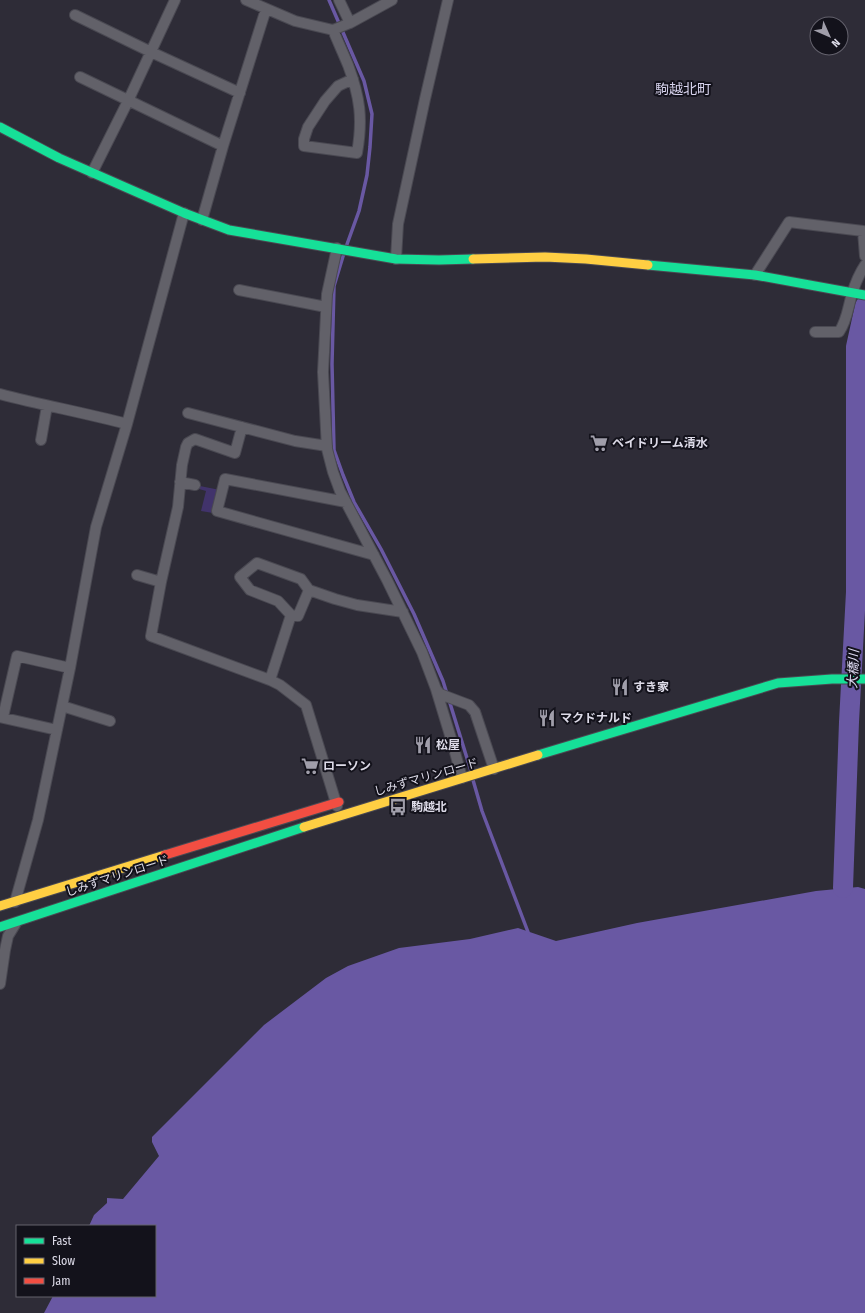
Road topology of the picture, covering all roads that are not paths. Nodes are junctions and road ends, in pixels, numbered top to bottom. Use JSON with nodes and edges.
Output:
{"nodes":[{"id":1,"x":175,"y":0,"type":"edge"},
{"id":2,"x":246,"y":0,"type":"edge"},
{"id":3,"x":339,"y":0,"type":"edge"},
{"id":4,"x":392,"y":0,"type":"edge"},
{"id":5,"x":448,"y":0,"type":"edge"},
{"id":6,"x":266,"y":9,"type":"junction"},
{"id":7,"x":75,"y":15,"type":"dead end"},
{"id":8,"x":350,"y":23,"type":"junction"},
{"id":9,"x":333,"y":30,"type":"junction"},
{"id":10,"x":151,"y":52,"type":"junction"},
{"id":11,"x":80,"y":77,"type":"dead end"},
{"id":12,"x":353,"y":79,"type":"junction"},
{"id":13,"x":240,"y":93,"type":"junction"},
{"id":14,"x":128,"y":100,"type":"junction"},
{"id":15,"x":0,"y":127,"type":"edge"},
{"id":16,"x":223,"y":146,"type":"junction"},
{"id":17,"x":92,"y":173,"type":"junction"},
{"id":18,"x":184,"y":213,"type":"junction"},
{"id":19,"x":202,"y":220,"type":"junction"},
{"id":20,"x":340,"y":248,"type":"junction"},
{"id":21,"x":865,"y":256,"type":"edge"},
{"id":22,"x":396,"y":259,"type":"junction"},
{"id":23,"x":865,"y":265,"type":"edge"},
{"id":24,"x":755,"y":275,"type":"junction"},
{"id":25,"x":239,"y":290,"type":"dead end"},
{"id":26,"x":858,"y":294,"type":"edge"},
{"id":27,"x":326,"y":307,"type":"junction"},
{"id":28,"x":815,"y":332,"type":"dead end"},
{"id":29,"x":0,"y":394,"type":"edge"},
{"id":30,"x":47,"y":406,"type":"junction"},
{"id":31,"x":188,"y":413,"type":"dead end"},
{"id":32,"x":127,"y":424,"type":"junction"},
{"id":33,"x":242,"y":428,"type":"junction"},
{"id":34,"x":41,"y":440,"type":"dead end"},
{"id":35,"x":327,"y":446,"type":"junction"},
{"id":36,"x":180,"y":482,"type":"junction"},
{"id":37,"x":195,"y":485,"type":"dead end"},
{"id":38,"x":346,"y":502,"type":"junction"},
{"id":39,"x":374,"y":555,"type":"junction"},
{"id":40,"x":137,"y":575,"type":"dead end"},
{"id":41,"x":160,"y":582,"type":"junction"},
{"id":42,"x":309,"y":590,"type":"junction"},
{"id":43,"x":403,"y":612,"type":"junction"},
{"id":44,"x":291,"y":615,"type":"junction"},
{"id":45,"x":70,"y":668,"type":"junction"},
{"id":46,"x":865,"y":679,"type":"edge"},
{"id":47,"x":270,"y":680,"type":"junction"},
{"id":48,"x":438,"y":692,"type":"junction"},
{"id":49,"x":62,"y":706,"type":"junction"},
{"id":50,"x":1,"y":717,"type":"edge"},
{"id":51,"x":110,"y":721,"type":"dead end"},
{"id":52,"x":57,"y":730,"type":"junction"},
{"id":53,"x":494,"y":769,"type":"junction"},
{"id":54,"x":465,"y":777,"type":"junction"},
{"id":55,"x":352,"y":799,"type":"dead end"},
{"id":56,"x":336,"y":803,"type":"junction"},
{"id":57,"x":340,"y":815,"type":"junction"},
{"id":58,"x":15,"y":902,"type":"junction"},
{"id":59,"x":0,"y":906,"type":"edge"},
{"id":60,"x":16,"y":922,"type":"junction"},
{"id":61,"x":0,"y":927,"type":"edge"},
{"id":62,"x":0,"y":984,"type":"edge"}],
"edges":[{"from":1,"to":10,"type":"street"},
{"from":2,"to":6,"type":"street"},
{"from":3,"to":8,"type":"street"},
{"from":4,"to":8,"type":"street"},
{"from":5,"to":22,"type":"street"},
{"from":6,"to":9,"type":"street"},
{"from":6,"to":13,"type":"street"},
{"from":7,"to":10,"type":"street"},
{"from":8,"to":9,"type":"street"},
{"from":9,"to":12,"type":"street"},
{"from":10,"to":13,"type":"street"},
{"from":10,"to":14,"type":"street"},
{"from":11,"to":14,"type":"street"},
{"from":12,"to":12,"type":"street"},
{"from":13,"to":16,"type":"street"},
{"from":14,"to":16,"type":"street"},
{"from":14,"to":17,"type":"street"},
{"from":15,"to":17,"type":"main road"},
{"from":16,"to":19,"type":"street"},
{"from":17,"to":18,"type":"main road"},
{"from":18,"to":19,"type":"main road"},
{"from":18,"to":32,"type":"street"},
{"from":19,"to":20,"type":"main road"},
{"from":20,"to":22,"type":"main road"},
{"from":20,"to":27,"type":"street"},
{"from":21,"to":24,"type":"street"},
{"from":22,"to":24,"type":"main road"},
{"from":23,"to":26,"type":"street"},
{"from":24,"to":26,"type":"main road"},
{"from":25,"to":27,"type":"street"},
{"from":26,"to":28,"type":"street"},
{"from":27,"to":35,"type":"street"},
{"from":29,"to":30,"type":"street"},
{"from":30,"to":32,"type":"street"},
{"from":30,"to":34,"type":"street"},
{"from":31,"to":33,"type":"street"},
{"from":32,"to":45,"type":"street"},
{"from":33,"to":35,"type":"street"},
{"from":33,"to":36,"type":"street"},
{"from":35,"to":38,"type":"street"},
{"from":36,"to":37,"type":"street"},
{"from":36,"to":41,"type":"street"},
{"from":38,"to":39,"type":"street"},
{"from":38,"to":39,"type":"street"},
{"from":39,"to":43,"type":"street"},
{"from":40,"to":41,"type":"street"},
{"from":41,"to":47,"type":"street"},
{"from":42,"to":43,"type":"street"},
{"from":42,"to":44,"type":"street"},
{"from":42,"to":44,"type":"street"},
{"from":43,"to":48,"type":"street"},
{"from":44,"to":47,"type":"street"},
{"from":45,"to":49,"type":"street"},
{"from":45,"to":50,"type":"street"},
{"from":46,"to":53,"type":"main road","name":"しみずマリンロード"},
{"from":47,"to":56,"type":"street"},
{"from":48,"to":53,"type":"street"},
{"from":48,"to":54,"type":"street"},
{"from":49,"to":51,"type":"street"},
{"from":49,"to":52,"type":"street"},
{"from":50,"to":52,"type":"street"},
{"from":52,"to":58,"type":"street"},
{"from":53,"to":54,"type":"main road","name":"しみずマリンロード"},
{"from":54,"to":57,"type":"main road","name":"しみずマリンロード"},
{"from":55,"to":56,"type":"main road","name":"しみずマリンロード"},
{"from":56,"to":57,"type":"street"},
{"from":56,"to":58,"type":"main road","name":"しみずマリンロード"},
{"from":57,"to":60,"type":"main road","name":"しみずマリンロード"},
{"from":58,"to":59,"type":"main road","name":"しみずマリンロード"},
{"from":60,"to":61,"type":"main road","name":"しみずマリンロード"},
{"from":60,"to":62,"type":"street"}]}
